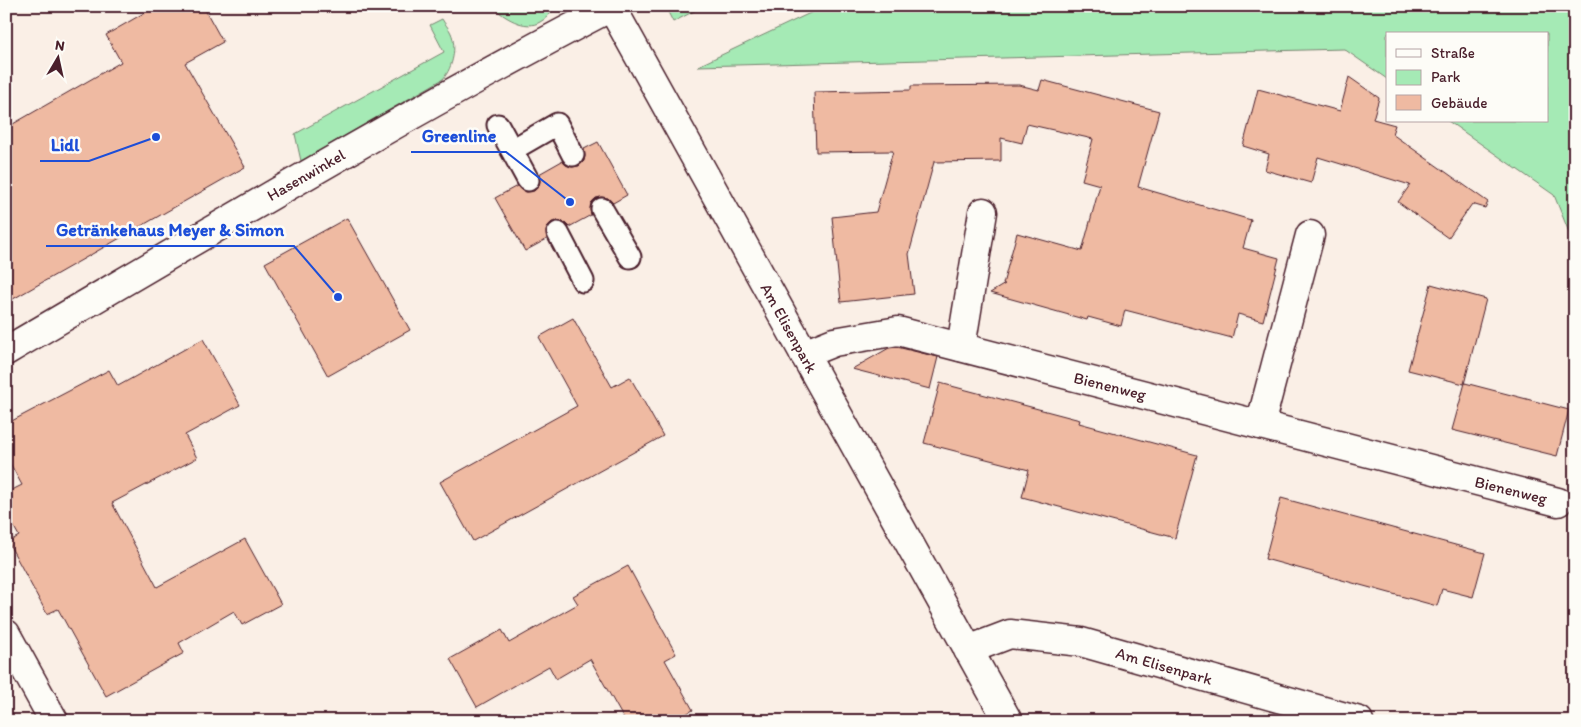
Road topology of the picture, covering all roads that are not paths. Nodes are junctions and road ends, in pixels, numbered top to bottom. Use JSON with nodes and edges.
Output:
{"nodes":[{"id":1,"x":611,"y":7,"type":"edge"},
{"id":2,"x":498,"y":125,"type":"dead end"},
{"id":3,"x":512,"y":150,"type":"junction"},
{"id":4,"x":573,"y":154,"type":"dead end"},
{"id":5,"x":528,"y":180,"type":"dead end"},
{"id":6,"x":602,"y":209,"type":"dead end"},
{"id":7,"x":983,"y":212,"type":"dead end"},
{"id":8,"x":558,"y":233,"type":"dead end"},
{"id":9,"x":1310,"y":234,"type":"dead end"},
{"id":10,"x":630,"y":257,"type":"dead end"},
{"id":11,"x":584,"y":281,"type":"dead end"},
{"id":12,"x":961,"y":347,"type":"junction"},
{"id":13,"x":6,"y":351,"type":"edge"},
{"id":14,"x":804,"y":354,"type":"junction"},
{"id":15,"x":1260,"y":424,"type":"junction"},
{"id":16,"x":1558,"y":502,"type":"dead end"},
{"id":17,"x":6,"y":635,"type":"edge"},
{"id":18,"x":968,"y":650,"type":"junction"},
{"id":19,"x":54,"y":721,"type":"edge"},
{"id":20,"x":1008,"y":721,"type":"edge"},
{"id":21,"x":1359,"y":721,"type":"edge"}],
"edges":[{"from":1,"to":13,"type":"street","name":"Hasenwinkel"},
{"from":1,"to":14,"type":"street","name":"Am Elisenpark"},
{"from":2,"to":3,"type":"lane"},
{"from":3,"to":4,"type":"lane"},
{"from":3,"to":5,"type":"lane"},
{"from":6,"to":10,"type":"lane"},
{"from":7,"to":12,"type":"street"},
{"from":8,"to":11,"type":"lane"},
{"from":9,"to":15,"type":"street"},
{"from":12,"to":14,"type":"street","name":"Bienenweg"},
{"from":12,"to":15,"type":"street","name":"Bienenweg"},
{"from":14,"to":18,"type":"street","name":"Am Elisenpark"},
{"from":15,"to":16,"type":"street","name":"Bienenweg"},
{"from":17,"to":19,"type":"street"},
{"from":18,"to":20,"type":"street","name":"Am Elisenpark"},
{"from":18,"to":21,"type":"street","name":"Am Elisenpark"}]}
